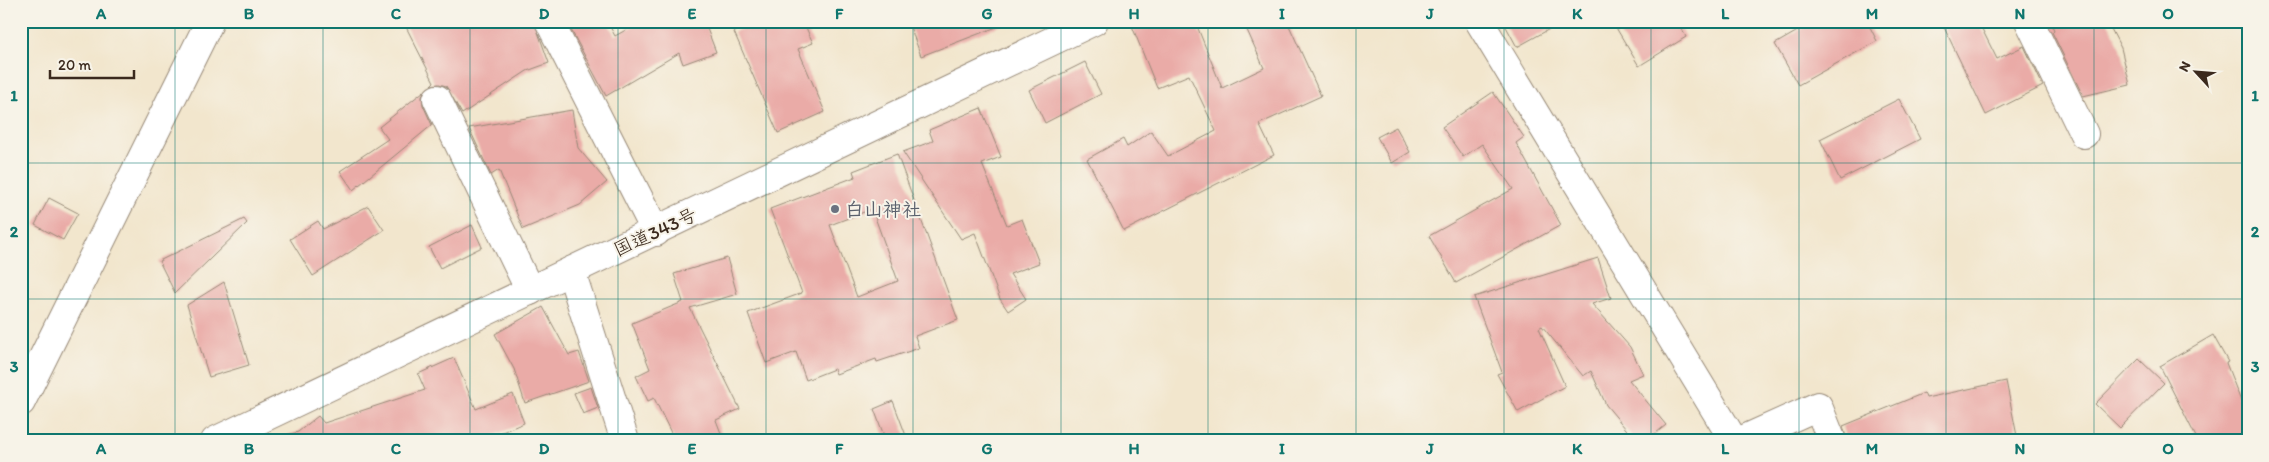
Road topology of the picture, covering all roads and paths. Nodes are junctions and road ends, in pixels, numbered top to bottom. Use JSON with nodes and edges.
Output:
{"nodes":[{"id":1,"x":210,"y":21,"type":"edge"},
{"id":2,"x":550,"y":21,"type":"edge"},
{"id":3,"x":1094,"y":21,"type":"edge"},
{"id":4,"x":1479,"y":21,"type":"edge"},
{"id":5,"x":2030,"y":21,"type":"edge"},
{"id":6,"x":437,"y":99,"type":"dead end"},
{"id":7,"x":2084,"y":134,"type":"dead end"},
{"id":8,"x":656,"y":232,"type":"junction"},
{"id":9,"x":571,"y":272,"type":"junction"},
{"id":10,"x":530,"y":291,"type":"junction"},
{"id":11,"x":21,"y":402,"type":"edge"},
{"id":12,"x":215,"y":441,"type":"edge"},
{"id":13,"x":626,"y":441,"type":"edge"},
{"id":14,"x":1734,"y":441,"type":"edge"},
{"id":15,"x":1740,"y":441,"type":"edge"},
{"id":16,"x":1832,"y":441,"type":"edge"}],
"edges":[{"from":1,"to":11,"type":"main road"},
{"from":2,"to":8,"type":"main road"},
{"from":3,"to":8,"type":"main road","name":"国道343号"},
{"from":4,"to":14,"type":"main road"},
{"from":5,"to":7,"type":"main road"},
{"from":6,"to":10,"type":"main road"},
{"from":8,"to":9,"type":"main road","name":"国道343号"},
{"from":9,"to":10,"type":"main road","name":"国道343号"},
{"from":9,"to":13,"type":"main road"},
{"from":10,"to":12,"type":"main road","name":"国道343号"},
{"from":15,"to":16,"type":"main road"}]}
